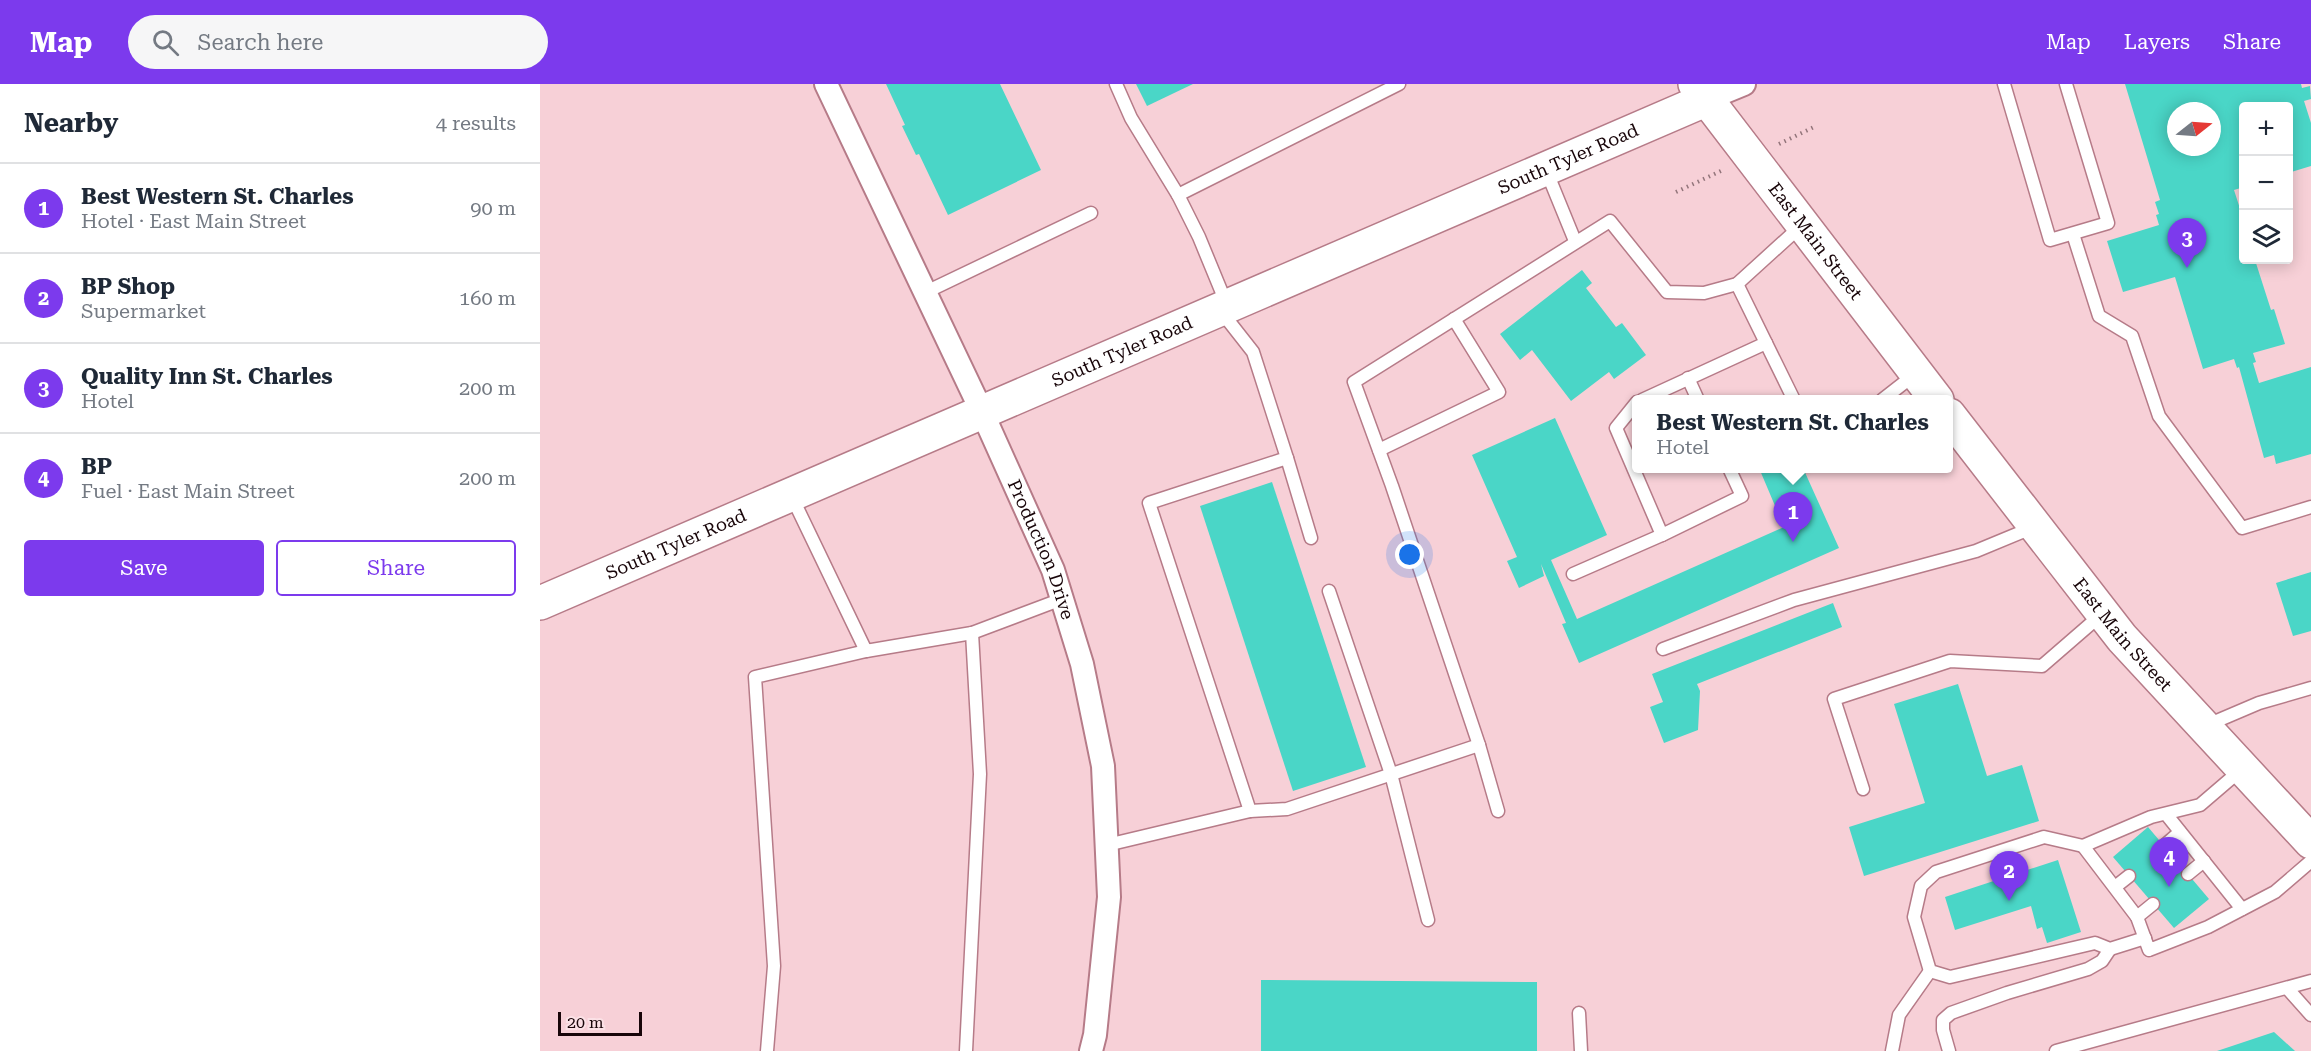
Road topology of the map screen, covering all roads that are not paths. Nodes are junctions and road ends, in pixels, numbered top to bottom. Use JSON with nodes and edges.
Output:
{"nodes":[{"id":1,"x":826,"y":84,"type":"edge"},
{"id":2,"x":1116,"y":84,"type":"edge"},
{"id":3,"x":1399,"y":84,"type":"edge"},
{"id":4,"x":1744,"y":84,"type":"edge"},
{"id":5,"x":2004,"y":84,"type":"edge"},
{"id":6,"x":2066,"y":84,"type":"edge"},
{"id":7,"x":1700,"y":92,"type":"edge"},
{"id":8,"x":1546,"y":169,"type":"junction"},
{"id":9,"x":1178,"y":195,"type":"junction"},
{"id":10,"x":1091,"y":213,"type":"dead end"},
{"id":11,"x":1802,"y":225,"type":"junction"},
{"id":12,"x":2073,"y":234,"type":"junction"},
{"id":13,"x":1575,"y":241,"type":"junction"},
{"id":14,"x":1737,"y":284,"type":"junction"},
{"id":15,"x":926,"y":292,"type":"junction"},
{"id":16,"x":1223,"y":308,"type":"junction"},
{"id":17,"x":1454,"y":319,"type":"junction"},
{"id":18,"x":1766,"y":343,"type":"junction"},
{"id":19,"x":1916,"y":373,"type":"junction"},
{"id":20,"x":1688,"y":378,"type":"junction"},
{"id":21,"x":1651,"y":395,"type":"edge"},
{"id":22,"x":1696,"y":395,"type":"edge"},
{"id":23,"x":1792,"y":395,"type":"edge"},
{"id":24,"x":1887,"y":395,"type":"edge"},
{"id":25,"x":1934,"y":395,"type":"edge"},
{"id":26,"x":1632,"y":408,"type":"edge"},
{"id":27,"x":982,"y":412,"type":"junction"},
{"id":28,"x":1953,"y":420,"type":"edge"},
{"id":29,"x":1379,"y":450,"type":"junction"},
{"id":30,"x":1287,"y":458,"type":"junction"},
{"id":31,"x":1632,"y":465,"type":"edge"},
{"id":32,"x":1635,"y":473,"type":"edge"},
{"id":33,"x":1732,"y":473,"type":"edge"},
{"id":34,"x":791,"y":494,"type":"junction"},
{"id":35,"x":2311,"y":507,"type":"edge"},
{"id":36,"x":2035,"y":526,"type":"junction"},
{"id":37,"x":1662,"y":535,"type":"junction"},
{"id":38,"x":1311,"y":538,"type":"dead end"},
{"id":39,"x":1573,"y":574,"type":"dead end"},
{"id":40,"x":1329,"y":591,"type":"dead end"},
{"id":41,"x":1062,"y":599,"type":"junction"},
{"id":42,"x":540,"y":603,"type":"edge"},
{"id":43,"x":2103,"y":614,"type":"junction"},
{"id":44,"x":972,"y":633,"type":"junction"},
{"id":45,"x":1663,"y":649,"type":"dead end"},
{"id":46,"x":866,"y":651,"type":"junction"},
{"id":47,"x":2311,"y":688,"type":"edge"},
{"id":48,"x":2204,"y":727,"type":"junction"},
{"id":49,"x":1479,"y":745,"type":"junction"},
{"id":50,"x":2243,"y":769,"type":"junction"},
{"id":51,"x":1391,"y":774,"type":"junction"},
{"id":52,"x":1863,"y":789,"type":"dead end"},
{"id":53,"x":1250,"y":811,"type":"junction"},
{"id":54,"x":1498,"y":811,"type":"dead end"},
{"id":55,"x":2166,"y":814,"type":"junction"},
{"id":56,"x":2180,"y":832,"type":"junction"},
{"id":57,"x":2311,"y":842,"type":"edge"},
{"id":58,"x":1107,"y":844,"type":"junction"},
{"id":59,"x":2084,"y":846,"type":"junction"},
{"id":60,"x":2164,"y":846,"type":"dead end"},
{"id":61,"x":2204,"y":861,"type":"junction"},
{"id":62,"x":2311,"y":861,"type":"edge"},
{"id":63,"x":2188,"y":874,"type":"dead end"},
{"id":64,"x":2129,"y":876,"type":"dead end"},
{"id":65,"x":2115,"y":887,"type":"junction"},
{"id":66,"x":2153,"y":904,"type":"dead end"},
{"id":67,"x":2242,"y":909,"type":"junction"},
{"id":68,"x":2137,"y":917,"type":"junction"},
{"id":69,"x":1428,"y":920,"type":"dead end"},
{"id":70,"x":2145,"y":938,"type":"junction"},
{"id":71,"x":2110,"y":949,"type":"junction"},
{"id":72,"x":1930,"y":971,"type":"junction"},
{"id":73,"x":2311,"y":981,"type":"edge"},
{"id":74,"x":2287,"y":988,"type":"junction"},
{"id":75,"x":1579,"y":1013,"type":"dead end"},
{"id":76,"x":2311,"y":1015,"type":"edge"},
{"id":77,"x":767,"y":1051,"type":"edge"},
{"id":78,"x":966,"y":1051,"type":"edge"},
{"id":79,"x":1091,"y":1051,"type":"edge"},
{"id":80,"x":1581,"y":1051,"type":"edge"},
{"id":81,"x":1892,"y":1051,"type":"edge"},
{"id":82,"x":1949,"y":1051,"type":"edge"},
{"id":83,"x":2056,"y":1051,"type":"edge"}],
"edges":[{"from":1,"to":15,"type":"street","name":"Production Drive"},
{"from":2,"to":9,"type":"lane"},
{"from":3,"to":9,"type":"lane"},
{"from":4,"to":7,"type":"street"},
{"from":5,"to":12,"type":"lane"},
{"from":6,"to":12,"type":"lane"},
{"from":7,"to":8,"type":"street","name":"South Tyler Road"},
{"from":7,"to":11,"type":"street","name":"East Main Street"},
{"from":8,"to":13,"type":"lane"},
{"from":8,"to":16,"type":"street","name":"South Tyler Road"},
{"from":9,"to":16,"type":"lane"},
{"from":10,"to":15,"type":"lane"},
{"from":11,"to":14,"type":"lane"},
{"from":11,"to":19,"type":"street","name":"East Main Street"},
{"from":12,"to":35,"type":"lane"},
{"from":13,"to":14,"type":"lane"},
{"from":13,"to":17,"type":"lane"},
{"from":14,"to":18,"type":"lane"},
{"from":15,"to":27,"type":"street","name":"Production Drive"},
{"from":16,"to":27,"type":"street","name":"South Tyler Road"},
{"from":16,"to":30,"type":"lane"},
{"from":17,"to":29,"type":"lane"},
{"from":17,"to":29,"type":"lane"},
{"from":18,"to":20,"type":"lane"},
{"from":18,"to":23,"type":"lane"},
{"from":19,"to":24,"type":"lane"},
{"from":19,"to":25,"type":"street","name":"East Main Street"},
{"from":20,"to":21,"type":"lane"},
{"from":20,"to":22,"type":"lane"},
{"from":26,"to":31,"type":"lane"},
{"from":27,"to":34,"type":"street","name":"South Tyler Road"},
{"from":27,"to":41,"type":"street","name":"Production Drive"},
{"from":28,"to":36,"type":"street","name":"East Main Street"},
{"from":29,"to":49,"type":"lane"},
{"from":30,"to":38,"type":"lane"},
{"from":30,"to":53,"type":"lane"},
{"from":32,"to":37,"type":"lane"},
{"from":33,"to":37,"type":"lane"},
{"from":34,"to":42,"type":"street","name":"South Tyler Road"},
{"from":34,"to":46,"type":"lane"},
{"from":36,"to":43,"type":"street","name":"East Main Street"},
{"from":36,"to":45,"type":"lane"},
{"from":37,"to":39,"type":"lane"},
{"from":40,"to":51,"type":"lane"},
{"from":41,"to":44,"type":"lane"},
{"from":41,"to":58,"type":"street","name":"Production Drive"},
{"from":43,"to":48,"type":"street","name":"East Main Street"},
{"from":43,"to":52,"type":"lane"},
{"from":44,"to":46,"type":"lane"},
{"from":44,"to":78,"type":"lane"},
{"from":46,"to":77,"type":"lane"},
{"from":47,"to":48,"type":"lane"},
{"from":48,"to":50,"type":"street","name":"East Main Street"},
{"from":49,"to":51,"type":"lane"},
{"from":49,"to":54,"type":"lane"},
{"from":50,"to":55,"type":"lane"},
{"from":50,"to":57,"type":"street","name":"East Main Street"},
{"from":51,"to":53,"type":"lane"},
{"from":51,"to":69,"type":"lane"},
{"from":53,"to":58,"type":"lane"},
{"from":55,"to":56,"type":"lane"},
{"from":55,"to":59,"type":"lane"},
{"from":56,"to":60,"type":"lane"},
{"from":56,"to":61,"type":"lane"},
{"from":58,"to":79,"type":"street","name":"Production Drive"},
{"from":59,"to":65,"type":"lane"},
{"from":59,"to":72,"type":"lane"},
{"from":61,"to":63,"type":"lane"},
{"from":61,"to":67,"type":"lane"},
{"from":62,"to":67,"type":"lane"},
{"from":64,"to":65,"type":"lane"},
{"from":65,"to":68,"type":"lane"},
{"from":66,"to":68,"type":"lane"},
{"from":67,"to":70,"type":"lane"},
{"from":68,"to":70,"type":"lane"},
{"from":70,"to":71,"type":"lane"},
{"from":71,"to":72,"type":"lane"},
{"from":71,"to":82,"type":"lane"},
{"from":72,"to":81,"type":"lane"},
{"from":73,"to":74,"type":"lane"},
{"from":74,"to":76,"type":"lane"},
{"from":74,"to":83,"type":"lane"},
{"from":75,"to":80,"type":"lane"}]}
